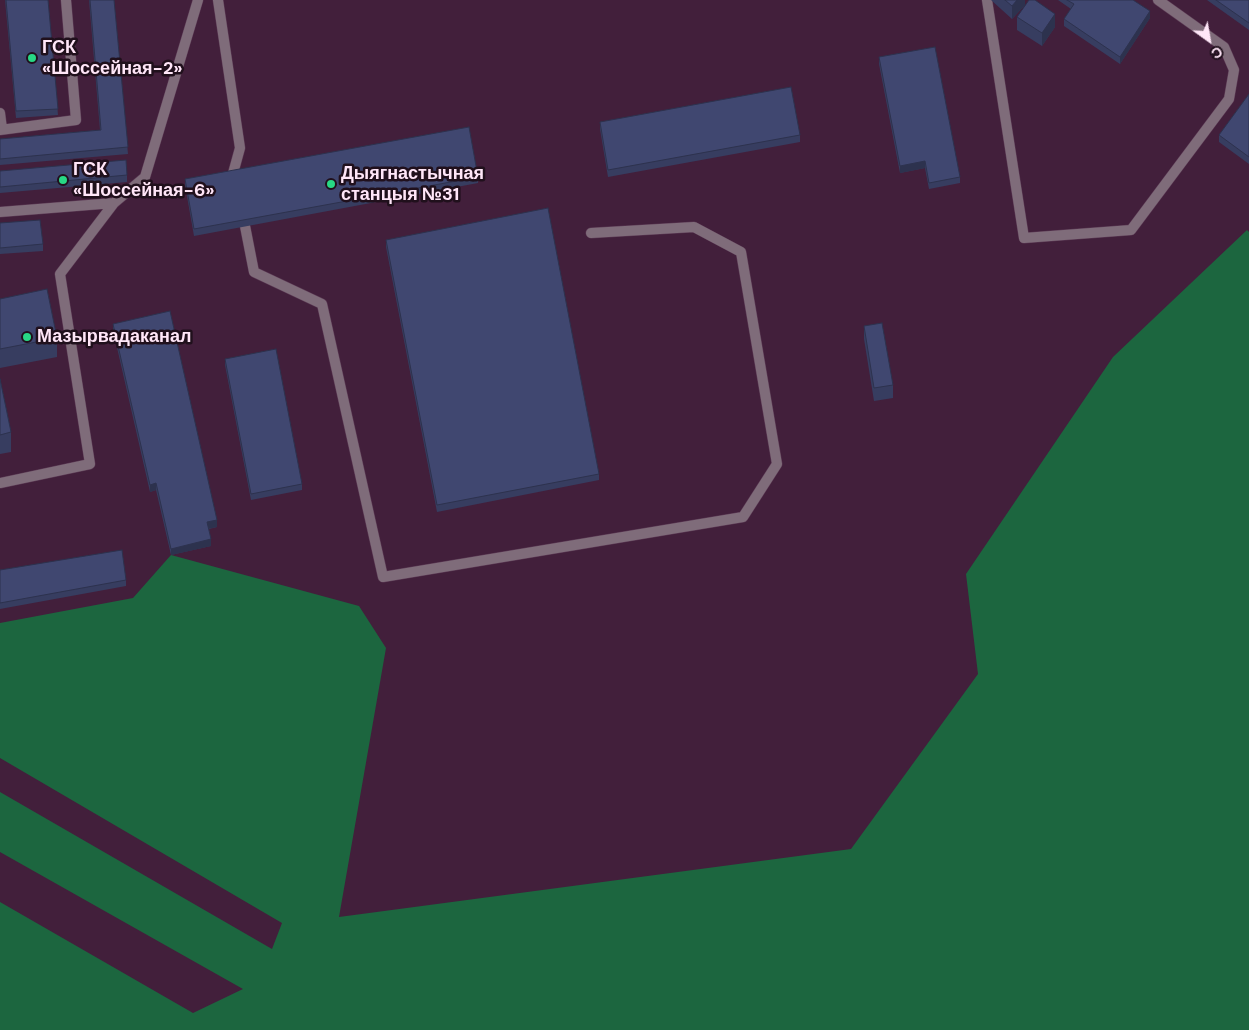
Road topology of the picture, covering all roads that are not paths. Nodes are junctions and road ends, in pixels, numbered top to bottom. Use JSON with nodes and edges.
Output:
{"nodes":[{"id":1,"x":66,"y":0,"type":"edge"},
{"id":2,"x":198,"y":0,"type":"edge"},
{"id":3,"x":218,"y":0,"type":"edge"},
{"id":4,"x":987,"y":0,"type":"edge"},
{"id":5,"x":1158,"y":0,"type":"edge"},
{"id":6,"x":0,"y":113,"type":"edge"},
{"id":7,"x":1,"y":129,"type":"edge"},
{"id":8,"x":232,"y":177,"type":"edge"},
{"id":9,"x":114,"y":203,"type":"junction"},
{"id":10,"x":0,"y":212,"type":"edge"},
{"id":11,"x":245,"y":226,"type":"edge"},
{"id":12,"x":591,"y":233,"type":"dead end"},
{"id":13,"x":0,"y":483,"type":"edge"}],
"edges":[{"from":1,"to":7,"type":"lane"},
{"from":2,"to":9,"type":"lane"},
{"from":3,"to":8,"type":"lane"},
{"from":4,"to":5,"type":"lane"},
{"from":6,"to":7,"type":"lane"},
{"from":9,"to":10,"type":"lane"},
{"from":9,"to":13,"type":"lane"},
{"from":11,"to":12,"type":"lane"}]}
